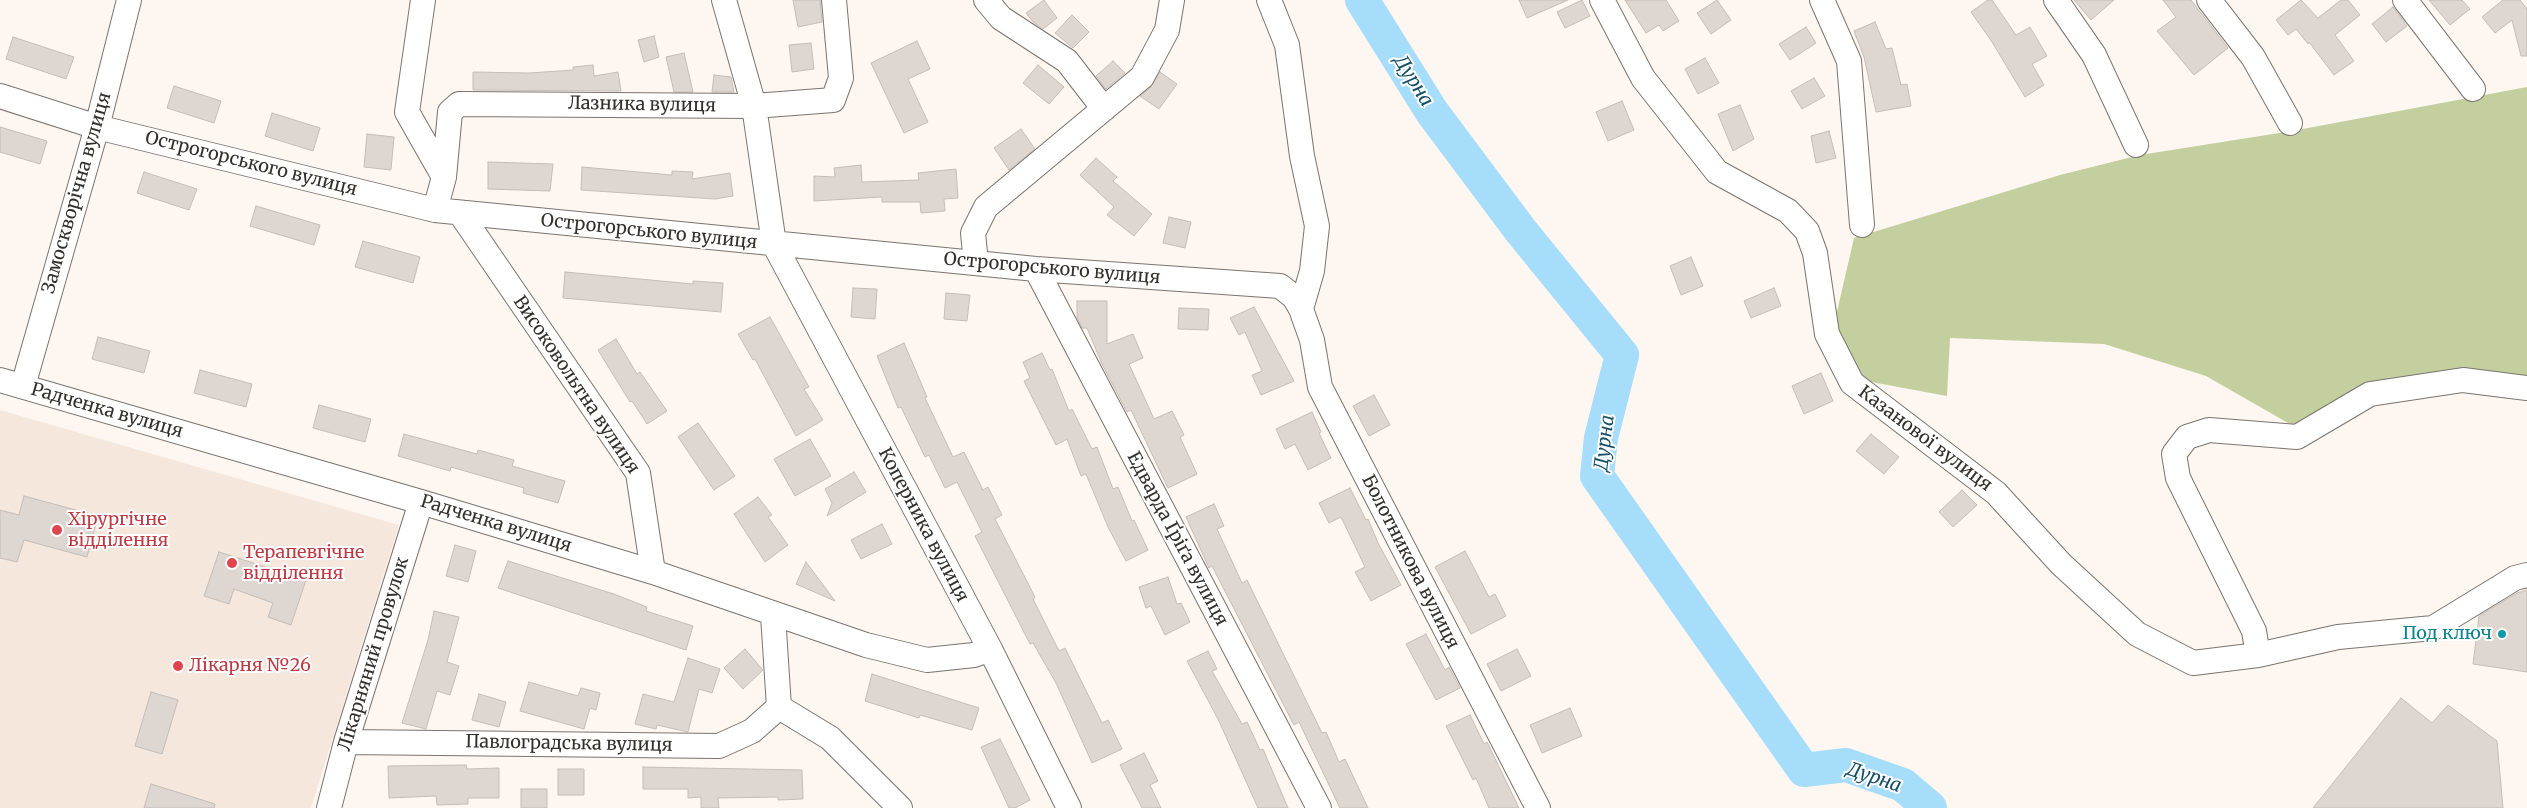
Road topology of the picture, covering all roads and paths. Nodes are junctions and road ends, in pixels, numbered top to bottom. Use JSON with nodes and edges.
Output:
{"nodes":[{"id":1,"x":130,"y":0,"type":"edge"},
{"id":2,"x":423,"y":0,"type":"edge"},
{"id":3,"x":724,"y":0,"type":"edge"},
{"id":4,"x":834,"y":0,"type":"edge"},
{"id":5,"x":986,"y":0,"type":"edge"},
{"id":6,"x":1172,"y":0,"type":"edge"},
{"id":7,"x":1269,"y":0,"type":"edge"},
{"id":8,"x":1602,"y":0,"type":"edge"},
{"id":9,"x":1822,"y":0,"type":"edge"},
{"id":10,"x":2056,"y":0,"type":"edge"},
{"id":11,"x":2209,"y":0,"type":"edge"},
{"id":12,"x":2405,"y":0,"type":"edge"},
{"id":13,"x":2473,"y":89,"type":"dead end"},
{"id":14,"x":0,"y":96,"type":"edge"},
{"id":15,"x":754,"y":106,"type":"junction"},
{"id":16,"x":1104,"y":109,"type":"junction"},
{"id":17,"x":2290,"y":123,"type":"dead end"},
{"id":18,"x":97,"y":127,"type":"junction"},
{"id":19,"x":2136,"y":144,"type":"dead end"},
{"id":20,"x":444,"y":177,"type":"junction"},
{"id":21,"x":435,"y":210,"type":"junction"},
{"id":22,"x":460,"y":213,"type":"junction"},
{"id":23,"x":1862,"y":226,"type":"dead end"},
{"id":24,"x":774,"y":244,"type":"junction"},
{"id":25,"x":976,"y":263,"type":"junction"},
{"id":26,"x":1036,"y":270,"type":"junction"},
{"id":27,"x":1302,"y":309,"type":"junction"},
{"id":28,"x":0,"y":380,"type":"edge"},
{"id":29,"x":23,"y":386,"type":"junction"},
{"id":30,"x":2527,"y":388,"type":"edge"},
{"id":31,"x":421,"y":502,"type":"junction"},
{"id":32,"x":653,"y":572,"type":"junction"},
{"id":33,"x":2527,"y":575,"type":"edge"},
{"id":34,"x":773,"y":615,"type":"junction"},
{"id":35,"x":990,"y":649,"type":"junction"},
{"id":36,"x":2258,"y":655,"type":"junction"},
{"id":37,"x":779,"y":706,"type":"junction"},
{"id":38,"x":346,"y":742,"type":"junction"},
{"id":39,"x":329,"y":808,"type":"edge"},
{"id":40,"x":900,"y":808,"type":"edge"},
{"id":41,"x":1069,"y":808,"type":"edge"},
{"id":42,"x":1319,"y":808,"type":"edge"},
{"id":43,"x":1538,"y":808,"type":"edge"}],
"edges":[{"from":1,"to":18,"type":"street","name":"Замоскворічна вулиця"},
{"from":2,"to":20,"type":"street"},
{"from":3,"to":15,"type":"street","name":"Коперника вулиця"},
{"from":4,"to":15,"type":"street","name":"Лазника вулиця"},
{"from":5,"to":16,"type":"street"},
{"from":6,"to":16,"type":"street"},
{"from":7,"to":27,"type":"street"},
{"from":8,"to":36,"type":"street","name":"Казанової вулиця"},
{"from":9,"to":23,"type":"street"},
{"from":10,"to":19,"type":"street"},
{"from":11,"to":17,"type":"street"},
{"from":12,"to":13,"type":"street"},
{"from":14,"to":18,"type":"street","name":"Острогорського вулиця"},
{"from":15,"to":20,"type":"street","name":"Лазника вулиця"},
{"from":15,"to":24,"type":"street","name":"Коперника вулиця"},
{"from":16,"to":25,"type":"street"},
{"from":18,"to":21,"type":"street","name":"Острогорського вулиця"},
{"from":18,"to":29,"type":"street","name":"Замоскворічна вулиця"},
{"from":20,"to":21,"type":"street","name":"Лазника вулиця"},
{"from":21,"to":22,"type":"street","name":"Острогорського вулиця"},
{"from":22,"to":24,"type":"street","name":"Острогорського вулиця"},
{"from":22,"to":32,"type":"street","name":"Високовольтна вулиця"},
{"from":24,"to":25,"type":"street","name":"Острогорського вулиця"},
{"from":24,"to":35,"type":"street","name":"Коперника вулиця"},
{"from":25,"to":26,"type":"street","name":"Острогорського вулиця"},
{"from":26,"to":27,"type":"street","name":"Острогорського вулиця"},
{"from":26,"to":42,"type":"street","name":"Едварда Ґріґа вулиця"},
{"from":27,"to":43,"type":"street","name":"Болотникова вулиця"},
{"from":28,"to":29,"type":"street","name":"Радченка вулиця"},
{"from":29,"to":31,"type":"street","name":"Радченка вулиця"},
{"from":30,"to":36,"type":"street"},
{"from":31,"to":32,"type":"street","name":"Радченка вулиця"},
{"from":31,"to":38,"type":"street","name":"Лікарняний провулок"},
{"from":32,"to":34,"type":"street","name":"Радченка вулиця"},
{"from":33,"to":36,"type":"street","name":"Казанової вулиця"},
{"from":34,"to":35,"type":"street","name":"Радченка вулиця"},
{"from":34,"to":37,"type":"street"},
{"from":35,"to":41,"type":"street","name":"Коперника вулиця"},
{"from":37,"to":38,"type":"street","name":"Павлоградська вулиця"},
{"from":37,"to":40,"type":"street"},
{"from":38,"to":39,"type":"street","name":"Лікарняний провулок"}]}
